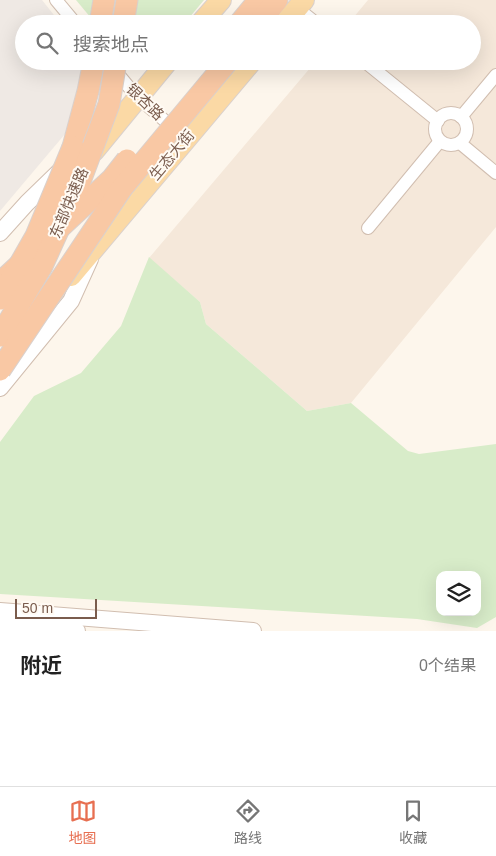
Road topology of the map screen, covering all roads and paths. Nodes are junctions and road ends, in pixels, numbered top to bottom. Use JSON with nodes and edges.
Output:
{"nodes":[{"id":1,"x":56,"y":0,"type":"edge"},
{"id":2,"x":104,"y":0,"type":"edge"},
{"id":3,"x":127,"y":0,"type":"edge"},
{"id":4,"x":221,"y":0,"type":"edge"},
{"id":5,"x":259,"y":0,"type":"edge"},
{"id":6,"x":277,"y":0,"type":"edge"},
{"id":7,"x":300,"y":4,"type":"edge"},
{"id":8,"x":68,"y":15,"type":"edge"},
{"id":9,"x":102,"y":15,"type":"edge"},
{"id":10,"x":124,"y":15,"type":"edge"},
{"id":11,"x":208,"y":15,"type":"edge"},
{"id":12,"x":246,"y":15,"type":"edge"},
{"id":13,"x":265,"y":15,"type":"edge"},
{"id":14,"x":291,"y":15,"type":"edge"},
{"id":15,"x":309,"y":15,"type":"edge"},
{"id":16,"x":92,"y":70,"type":"edge"},
{"id":17,"x":114,"y":70,"type":"edge"},
{"id":18,"x":115,"y":70,"type":"edge"},
{"id":19,"x":160,"y":70,"type":"edge"},
{"id":20,"x":201,"y":70,"type":"edge"},
{"id":21,"x":220,"y":70,"type":"edge"},
{"id":22,"x":244,"y":70,"type":"edge"},
{"id":23,"x":375,"y":70,"type":"edge"},
{"id":24,"x":496,"y":75,"type":"edge"},
{"id":25,"x":137,"y":97,"type":"junction"},
{"id":26,"x":461,"y":117,"type":"junction"},
{"id":27,"x":438,"y":121,"type":"junction"},
{"id":28,"x":186,"y":139,"type":"junction"},
{"id":29,"x":440,"y":140,"type":"junction"},
{"id":30,"x":460,"y":143,"type":"junction"},
{"id":31,"x":496,"y":173,"type":"edge"},
{"id":32,"x":368,"y":228,"type":"dead end"},
{"id":33,"x":0,"y":234,"type":"edge"},
{"id":34,"x":94,"y":250,"type":"junction"},
{"id":35,"x":0,"y":284,"type":"edge"},
{"id":36,"x":0,"y":299,"type":"edge"},
{"id":37,"x":0,"y":336,"type":"edge"},
{"id":38,"x":0,"y":349,"type":"edge"},
{"id":39,"x":0,"y":370,"type":"edge"},
{"id":40,"x":0,"y":388,"type":"edge"},
{"id":41,"x":0,"y":611,"type":"edge"},
{"id":42,"x":0,"y":625,"type":"edge"},
{"id":43,"x":76,"y":631,"type":"edge"},
{"id":44,"x":253,"y":631,"type":"edge"}],
"edges":[{"from":1,"to":8,"type":"street"},
{"from":2,"to":9,"type":"highway"},
{"from":3,"to":10,"type":"highway"},
{"from":4,"to":11,"type":"main road"},
{"from":5,"to":12,"type":"highway"},
{"from":6,"to":13,"type":"highway"},
{"from":7,"to":14,"type":"main road"},
{"from":7,"to":15,"type":"street"},
{"from":16,"to":36,"type":"highway","name":"东部快速路","bridge":true},
{"from":17,"to":25,"type":"street","name":"银杏路"},
{"from":18,"to":37,"type":"highway","name":"东部快速路","bridge":true},
{"from":19,"to":25,"type":"main road"},
{"from":20,"to":35,"type":"highway","bridge":true},
{"from":21,"to":39,"type":"highway","bridge":true},
{"from":22,"to":28,"type":"main road","name":"生态大街"},
{"from":23,"to":27,"type":"street"},
{"from":24,"to":26,"type":"street"},
{"from":25,"to":28,"type":"street","name":"银杏路"},
{"from":25,"to":33,"type":"street"},
{"from":25,"to":35,"type":"main road"},
{"from":26,"to":27,"type":"street"},
{"from":26,"to":30,"type":"street"},
{"from":27,"to":29,"type":"street"},
{"from":28,"to":34,"type":"main road","name":"生态大街"},
{"from":29,"to":30,"type":"street"},
{"from":29,"to":32,"type":"street"},
{"from":30,"to":31,"type":"street"},
{"from":34,"to":38,"type":"main road","name":"生态大街"},
{"from":34,"to":40,"type":"street","name":"生态大街"},
{"from":41,"to":44,"type":"street"},
{"from":42,"to":43,"type":"street"}]}
